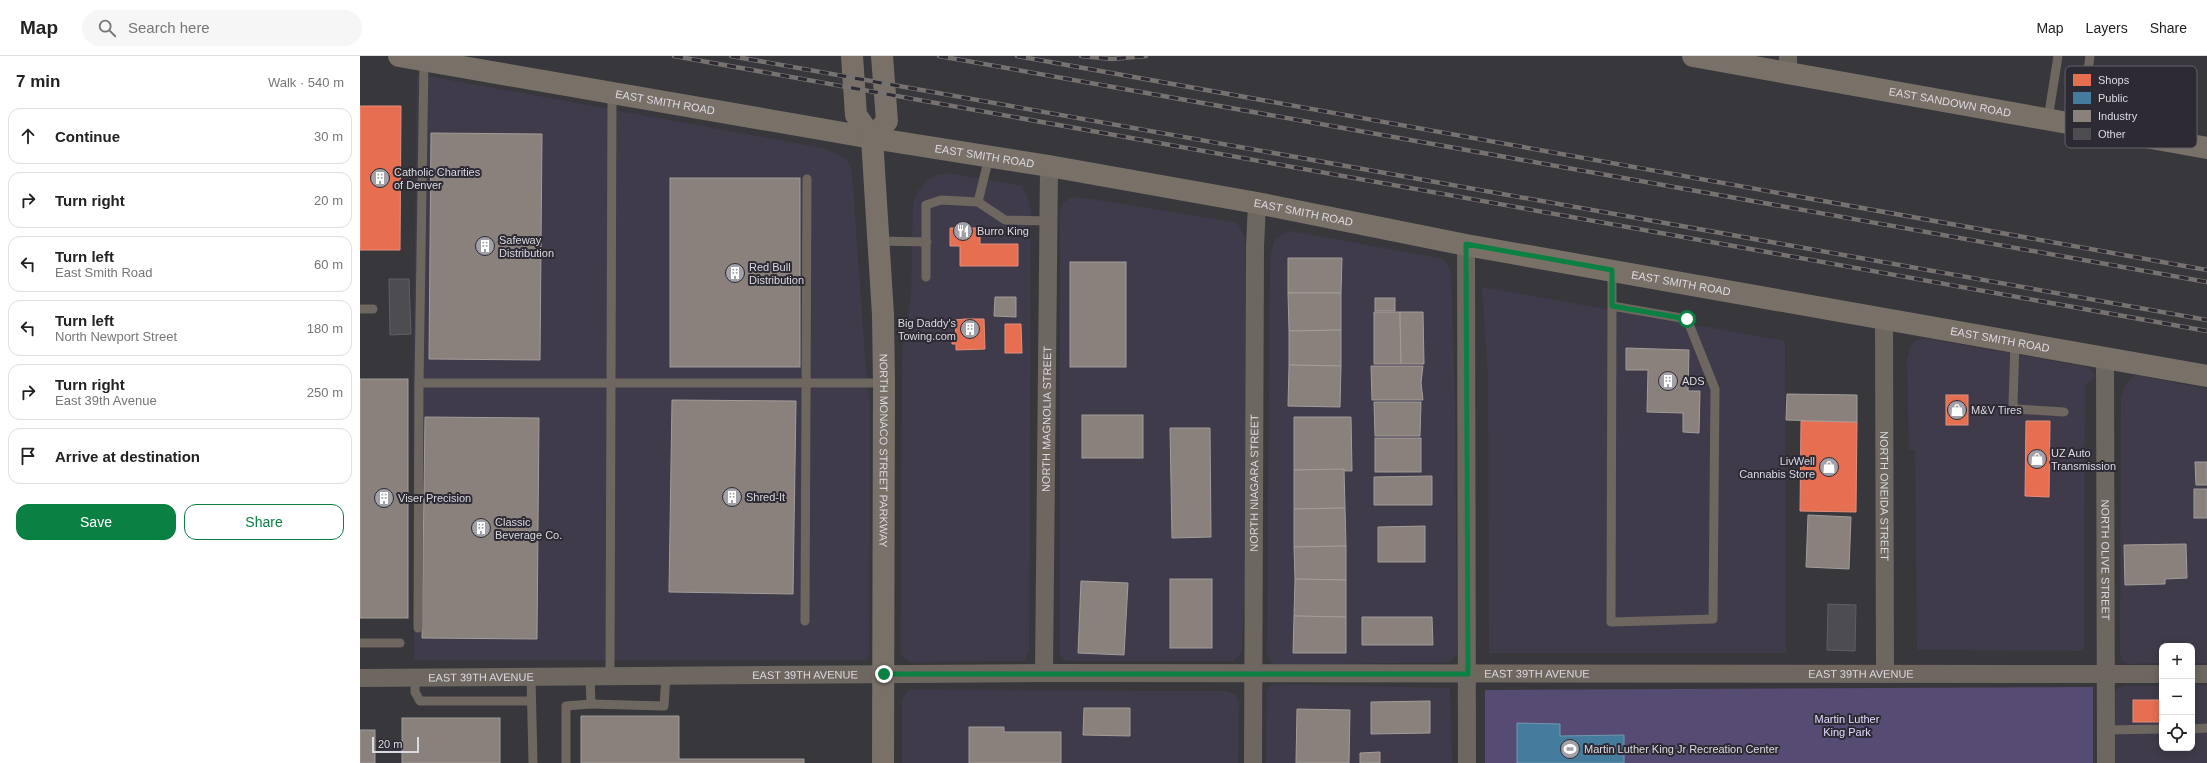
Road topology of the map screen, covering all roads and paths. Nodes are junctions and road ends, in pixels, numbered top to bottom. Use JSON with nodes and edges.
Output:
{"nodes":[{"id":1,"x":399,"y":56,"type":"edge"},
{"id":2,"x":852,"y":56,"type":"edge"},
{"id":3,"x":882,"y":56,"type":"edge"},
{"id":4,"x":1693,"y":56,"type":"edge"},
{"id":5,"x":2058,"y":56,"type":"edge"},
{"id":6,"x":2090,"y":56,"type":"edge"},
{"id":7,"x":424,"y":60,"type":"junction"},
{"id":8,"x":1788,"y":64,"type":"edge"},
{"id":9,"x":2089,"y":66,"type":"edge"},
{"id":10,"x":612,"y":93,"type":"junction"},
{"id":11,"x":2048,"y":119,"type":"junction"},
{"id":12,"x":2065,"y":122,"type":"edge"},
{"id":13,"x":872,"y":138,"type":"junction"},
{"id":14,"x":2197,"y":146,"type":"edge"},
{"id":15,"x":2207,"y":148,"type":"edge"},
{"id":16,"x":989,"y":156,"type":"junction"},
{"id":17,"x":1048,"y":166,"type":"junction"},
{"id":18,"x":807,"y":179,"type":"dead end"},
{"id":19,"x":978,"y":202,"type":"junction"},
{"id":20,"x":1257,"y":203,"type":"junction"},
{"id":21,"x":1048,"y":221,"type":"junction"},
{"id":22,"x":879,"y":241,"type":"junction"},
{"id":23,"x":927,"y":242,"type":"junction"},
{"id":24,"x":1466,"y":244,"type":"junction"},
{"id":25,"x":1612,"y":270,"type":"junction"},
{"id":26,"x":926,"y":277,"type":"dead end"},
{"id":27,"x":1612,"y":306,"type":"junction"},
{"id":28,"x":360,"y":309,"type":"edge"},
{"id":29,"x":373,"y":309,"type":"dead end"},
{"id":30,"x":1884,"y":319,"type":"junction"},
{"id":31,"x":2015,"y":342,"type":"junction"},
{"id":32,"x":2105,"y":358,"type":"junction"},
{"id":33,"x":2207,"y":376,"type":"edge"},
{"id":34,"x":419,"y":383,"type":"junction"},
{"id":35,"x":611,"y":383,"type":"junction"},
{"id":36,"x":807,"y":383,"type":"junction"},
{"id":37,"x":884,"y":383,"type":"junction"},
{"id":38,"x":2064,"y":412,"type":"dead end"},
{"id":39,"x":805,"y":621,"type":"dead end"},
{"id":40,"x":418,"y":628,"type":"dead end"},
{"id":41,"x":360,"y":643,"type":"edge"},
{"id":42,"x":400,"y":643,"type":"dead end"},
{"id":43,"x":1044,"y":673,"type":"junction"},
{"id":44,"x":884,"y":674,"type":"junction"},
{"id":45,"x":1253,"y":674,"type":"junction"},
{"id":46,"x":1468,"y":674,"type":"junction"},
{"id":47,"x":1886,"y":674,"type":"junction"},
{"id":48,"x":2106,"y":674,"type":"junction"},
{"id":49,"x":2159,"y":674,"type":"edge"},
{"id":50,"x":2195,"y":674,"type":"edge"},
{"id":51,"x":2207,"y":674,"type":"edge"},
{"id":52,"x":610,"y":675,"type":"junction"},
{"id":53,"x":666,"y":675,"type":"junction"},
{"id":54,"x":590,"y":676,"type":"junction"},
{"id":55,"x":415,"y":677,"type":"junction"},
{"id":56,"x":531,"y":677,"type":"junction"},
{"id":57,"x":360,"y":678,"type":"edge"},
{"id":58,"x":531,"y":701,"type":"junction"},
{"id":59,"x":591,"y":704,"type":"junction"},
{"id":60,"x":2207,"y":728,"type":"edge"},
{"id":61,"x":2159,"y":729,"type":"edge"},
{"id":62,"x":2195,"y":729,"type":"edge"},
{"id":63,"x":2106,"y":730,"type":"junction"},
{"id":64,"x":533,"y":763,"type":"edge"},
{"id":65,"x":566,"y":763,"type":"edge"},
{"id":66,"x":883,"y":763,"type":"edge"},
{"id":67,"x":1253,"y":763,"type":"edge"},
{"id":68,"x":1468,"y":763,"type":"edge"},
{"id":69,"x":2106,"y":763,"type":"edge"}],
"edges":[{"from":1,"to":7,"type":"street","name":"EAST SMITH ROAD"},
{"from":2,"to":13,"type":"street"},
{"from":3,"to":13,"type":"street"},
{"from":4,"to":8,"type":"street","name":"EAST SANDOWN ROAD"},
{"from":5,"to":11,"type":"lane"},
{"from":6,"to":9,"type":"lane"},
{"from":7,"to":10,"type":"street","name":"EAST SMITH ROAD"},
{"from":7,"to":34,"type":"lane"},
{"from":8,"to":11,"type":"street","name":"EAST SANDOWN ROAD"},
{"from":10,"to":13,"type":"street","name":"EAST SMITH ROAD"},
{"from":10,"to":35,"type":"lane"},
{"from":11,"to":12,"type":"street","name":"EAST SANDOWN ROAD"},
{"from":13,"to":16,"type":"street","name":"EAST SMITH ROAD"},
{"from":13,"to":22,"type":"street","name":"NORTH MONACO STREET PARKWAY"},
{"from":14,"to":15,"type":"street","name":"EAST SANDOWN ROAD"},
{"from":16,"to":17,"type":"street","name":"EAST SMITH ROAD"},
{"from":16,"to":19,"type":"lane"},
{"from":17,"to":20,"type":"street","name":"EAST SMITH ROAD"},
{"from":17,"to":21,"type":"street","name":"NORTH MAGNOLIA STREET"},
{"from":18,"to":36,"type":"lane"},
{"from":19,"to":21,"type":"lane"},
{"from":19,"to":23,"type":"lane"},
{"from":20,"to":24,"type":"street","name":"EAST SMITH ROAD"},
{"from":20,"to":45,"type":"street","name":"NORTH NIAGARA STREET"},
{"from":21,"to":43,"type":"street","name":"NORTH MAGNOLIA STREET"},
{"from":22,"to":23,"type":"lane"},
{"from":22,"to":37,"type":"street","name":"NORTH MONACO STREET PARKWAY"},
{"from":23,"to":26,"type":"lane"},
{"from":24,"to":25,"type":"street","name":"EAST SMITH ROAD"},
{"from":24,"to":46,"type":"street"},
{"from":25,"to":27,"type":"lane"},
{"from":25,"to":30,"type":"street","name":"EAST SMITH ROAD"},
{"from":27,"to":27,"type":"lane"},
{"from":28,"to":29,"type":"lane"},
{"from":30,"to":31,"type":"street","name":"EAST SMITH ROAD"},
{"from":30,"to":47,"type":"street","name":"NORTH ONEIDA STREET"},
{"from":31,"to":32,"type":"street","name":"EAST SMITH ROAD"},
{"from":31,"to":38,"type":"lane"},
{"from":32,"to":33,"type":"street","name":"EAST SMITH ROAD"},
{"from":32,"to":48,"type":"street","name":"NORTH OLIVE STREET"},
{"from":34,"to":35,"type":"lane"},
{"from":34,"to":40,"type":"lane"},
{"from":35,"to":36,"type":"lane"},
{"from":35,"to":52,"type":"lane"},
{"from":36,"to":37,"type":"lane"},
{"from":36,"to":39,"type":"lane"},
{"from":37,"to":44,"type":"street","name":"NORTH MONACO STREET PARKWAY"},
{"from":41,"to":42,"type":"lane"},
{"from":43,"to":44,"type":"street","name":"EAST 39TH AVENUE"},
{"from":43,"to":45,"type":"street","name":"EAST 39TH AVENUE"},
{"from":44,"to":53,"type":"street","name":"EAST 39TH AVENUE"},
{"from":44,"to":66,"type":"street","name":"NORTH MONACO STREET PARKWAY"},
{"from":45,"to":46,"type":"street","name":"EAST 39TH AVENUE"},
{"from":45,"to":67,"type":"street","name":"NORTH NIAGARA STREET"},
{"from":46,"to":47,"type":"street","name":"EAST 39TH AVENUE"},
{"from":46,"to":68,"type":"street"},
{"from":47,"to":48,"type":"street","name":"EAST 39TH AVENUE"},
{"from":48,"to":49,"type":"street","name":"EAST 39TH AVENUE"},
{"from":48,"to":63,"type":"street","name":"NORTH OLIVE STREET"},
{"from":50,"to":51,"type":"street"},
{"from":52,"to":53,"type":"street","name":"EAST 39TH AVENUE"},
{"from":52,"to":54,"type":"street","name":"EAST 39TH AVENUE"},
{"from":53,"to":59,"type":"lane"},
{"from":54,"to":56,"type":"street","name":"EAST 39TH AVENUE"},
{"from":54,"to":59,"type":"lane"},
{"from":55,"to":56,"type":"street","name":"EAST 39TH AVENUE"},
{"from":55,"to":57,"type":"street","name":"EAST 39TH AVENUE"},
{"from":55,"to":58,"type":"lane"},
{"from":56,"to":58,"type":"lane"},
{"from":58,"to":64,"type":"lane"},
{"from":59,"to":65,"type":"lane"},
{"from":60,"to":62,"type":"lane"},
{"from":61,"to":63,"type":"lane"},
{"from":63,"to":69,"type":"street","name":"NORTH OLIVE STREET"}]}
